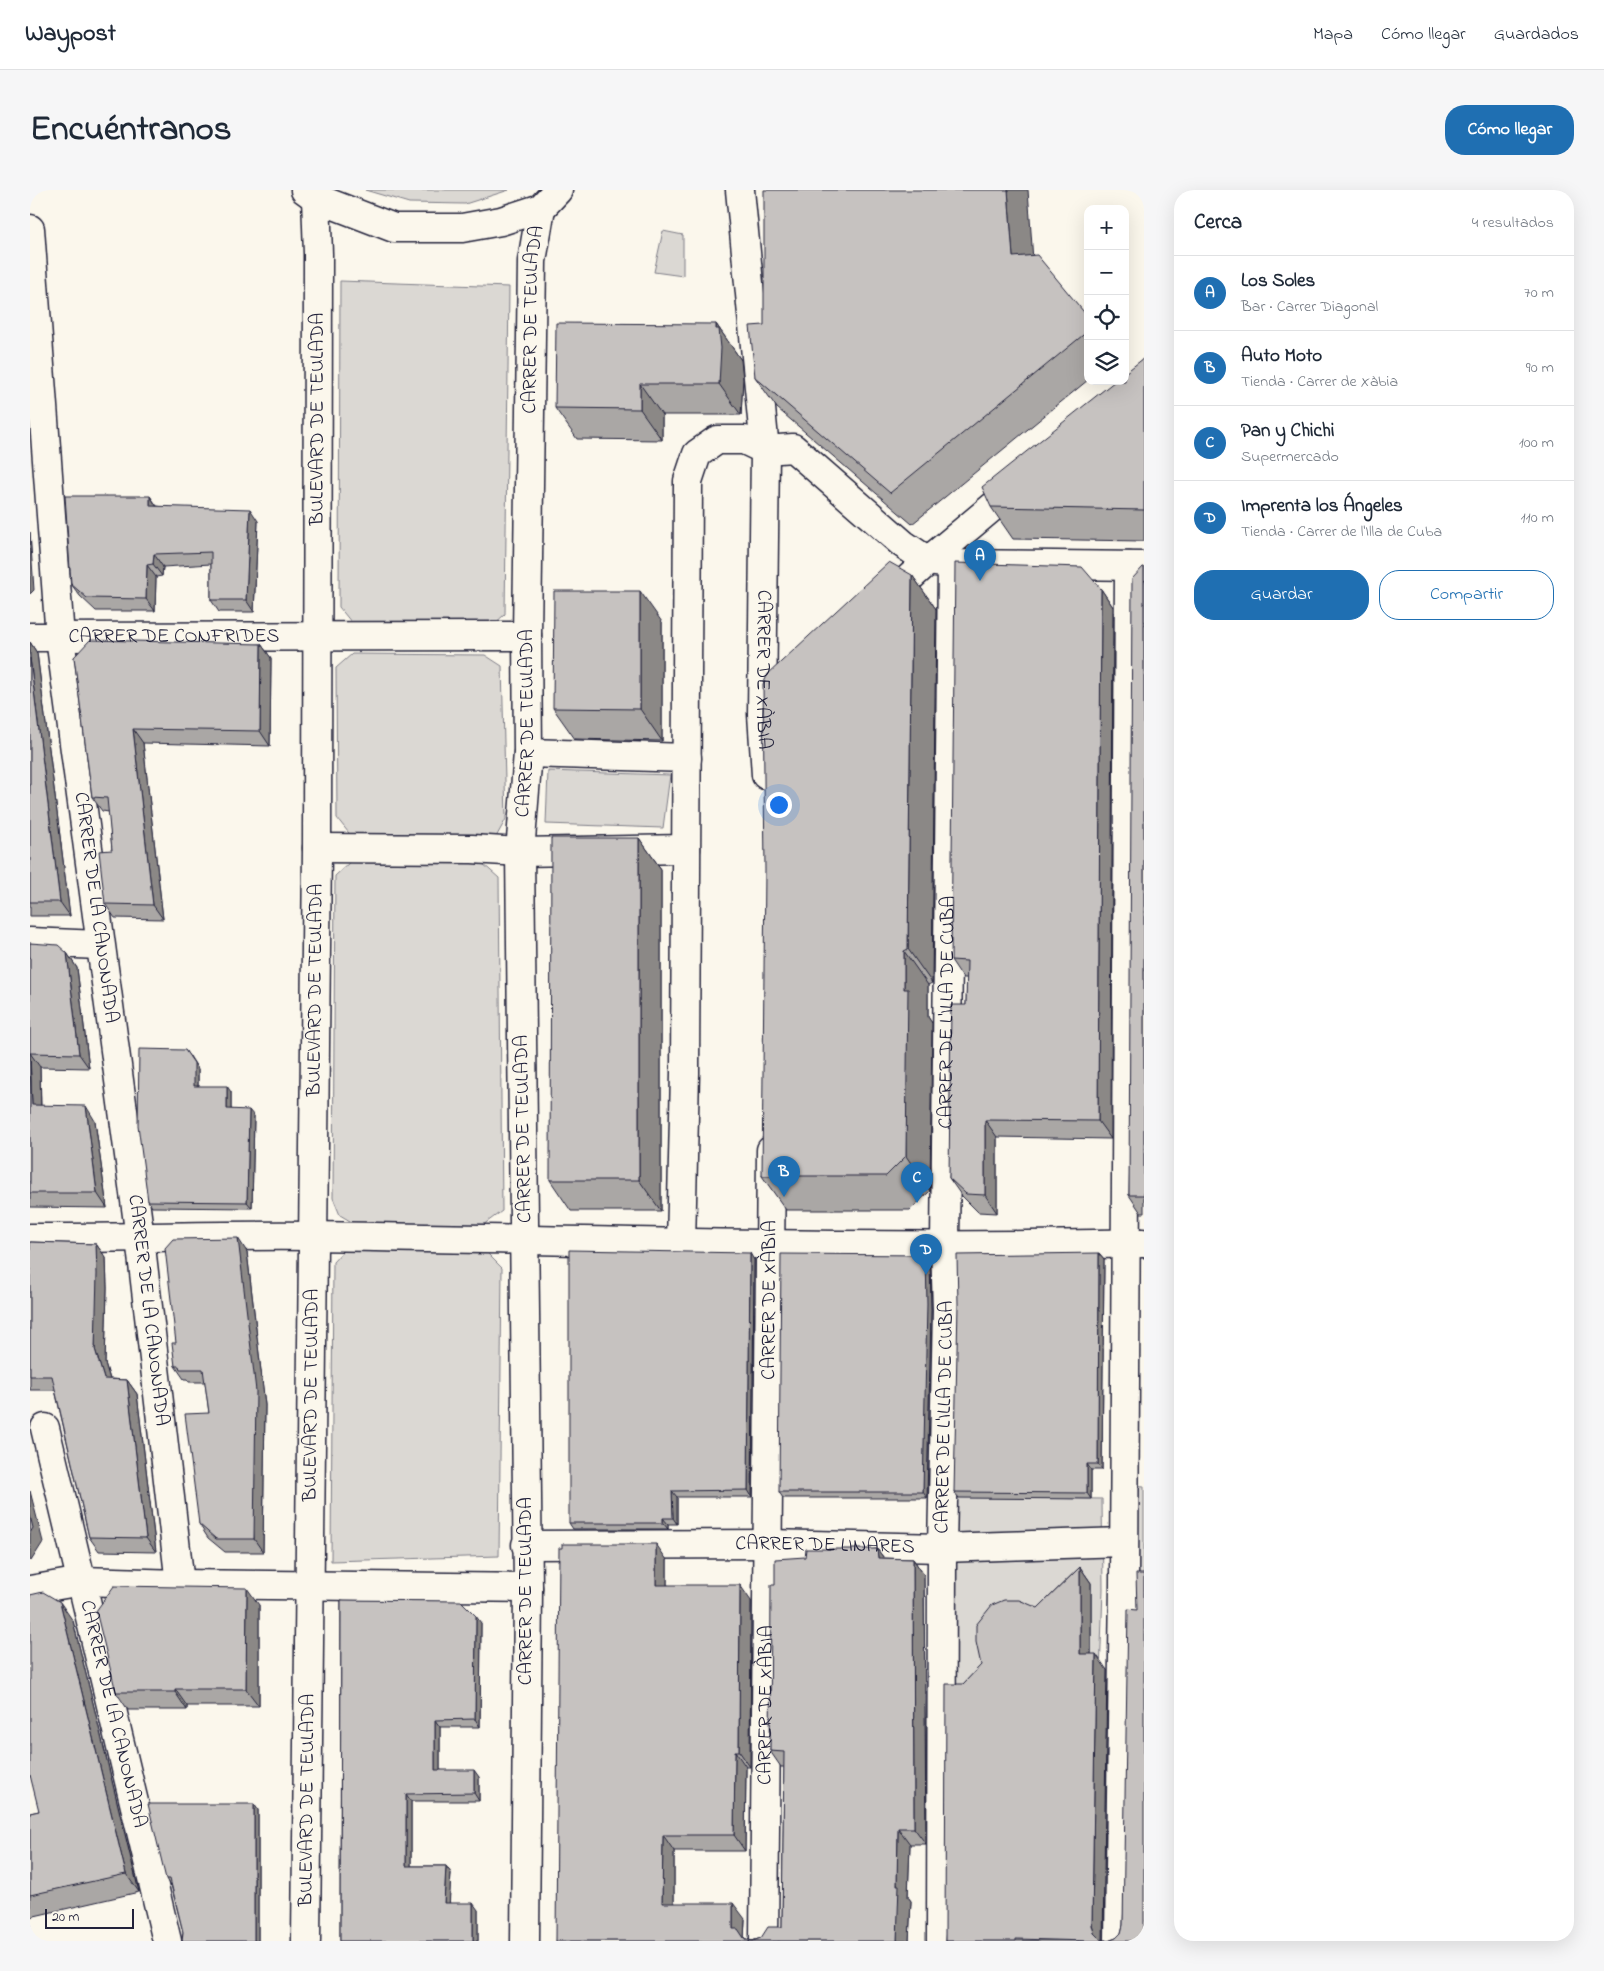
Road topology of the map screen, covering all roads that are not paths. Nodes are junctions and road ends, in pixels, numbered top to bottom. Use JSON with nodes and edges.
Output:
{"nodes":[{"id":1,"x":740,"y":190,"type":"edge"},
{"id":2,"x":310,"y":194,"type":"edge"},
{"id":3,"x":549,"y":199,"type":"edge"},
{"id":4,"x":30,"y":229,"type":"edge"},
{"id":5,"x":765,"y":450,"type":"junction"},
{"id":6,"x":1042,"y":466,"type":"edge"},
{"id":7,"x":940,"y":563,"type":"junction"},
{"id":8,"x":1136,"y":566,"type":"edge"},
{"id":9,"x":862,"y":621,"type":"edge"},
{"id":10,"x":527,"y":636,"type":"junction"},
{"id":11,"x":30,"y":637,"type":"edge"},
{"id":12,"x":60,"y":638,"type":"junction"},
{"id":13,"x":317,"y":638,"type":"junction"},
{"id":14,"x":784,"y":694,"type":"edge"},
{"id":15,"x":762,"y":714,"type":"junction"},
{"id":16,"x":528,"y":753,"type":"junction"},
{"id":17,"x":687,"y":758,"type":"junction"},
{"id":18,"x":767,"y":800,"type":"edge"},
{"id":19,"x":317,"y":848,"type":"junction"},
{"id":20,"x":686,"y":849,"type":"junction"},
{"id":21,"x":520,"y":852,"type":"junction"},
{"id":22,"x":30,"y":942,"type":"edge"},
{"id":23,"x":99,"y":945,"type":"junction"},
{"id":24,"x":771,"y":1124,"type":"edge"},
{"id":25,"x":313,"y":1236,"type":"junction"},
{"id":26,"x":30,"y":1238,"type":"edge"},
{"id":27,"x":140,"y":1238,"type":"junction"},
{"id":28,"x":525,"y":1241,"type":"junction"},
{"id":29,"x":770,"y":1243,"type":"junction"},
{"id":30,"x":1134,"y":1243,"type":"edge"},
{"id":31,"x":681,"y":1244,"type":"junction"},
{"id":32,"x":946,"y":1245,"type":"junction"},
{"id":33,"x":45,"y":1428,"type":"dead end"},
{"id":34,"x":1123,"y":1542,"type":"junction"},
{"id":35,"x":768,"y":1544,"type":"junction"},
{"id":36,"x":526,"y":1545,"type":"junction"},
{"id":37,"x":942,"y":1548,"type":"junction"},
{"id":38,"x":82,"y":1581,"type":"junction"},
{"id":39,"x":180,"y":1584,"type":"junction"},
{"id":40,"x":311,"y":1585,"type":"junction"},
{"id":41,"x":528,"y":1588,"type":"junction"},
{"id":42,"x":30,"y":1590,"type":"edge"},
{"id":43,"x":167,"y":1941,"type":"edge"},
{"id":44,"x":306,"y":1941,"type":"edge"},
{"id":45,"x":525,"y":1941,"type":"edge"},
{"id":46,"x":764,"y":1941,"type":"edge"},
{"id":47,"x":941,"y":1941,"type":"edge"},
{"id":48,"x":1119,"y":1941,"type":"edge"}],
"edges":[{"from":1,"to":5,"type":"street","name":"CARRER DE XÀBIA"},
{"from":2,"to":3,"type":"street"},
{"from":2,"to":13,"type":"street","name":"BULEVARD DE TEULADA"},
{"from":3,"to":10,"type":"street","name":"CARRER DE TEULADA"},
{"from":4,"to":12,"type":"street","name":"CARRER DE LA CANONADA"},
{"from":5,"to":7,"type":"street"},
{"from":5,"to":15,"type":"street","name":"CARRER DE XÀBIA"},
{"from":5,"to":17,"type":"street"},
{"from":6,"to":7,"type":"street"},
{"from":7,"to":8,"type":"street"},
{"from":7,"to":9,"type":"street"},
{"from":7,"to":32,"type":"street","name":"CARRER DE L'ILLA DE CUBA"},
{"from":8,"to":30,"type":"street"},
{"from":10,"to":13,"type":"street"},
{"from":10,"to":16,"type":"street","name":"CARRER DE TEULADA"},
{"from":11,"to":12,"type":"street","name":"CARRER DE CONFRIDES"},
{"from":12,"to":13,"type":"street","name":"CARRER DE CONFRIDES"},
{"from":12,"to":23,"type":"street","name":"CARRER DE LA CANONADA"},
{"from":13,"to":19,"type":"street","name":"BULEVARD DE TEULADA"},
{"from":14,"to":15,"type":"street"},
{"from":15,"to":18,"type":"street","name":"CARRER DE XÀBIA"},
{"from":16,"to":17,"type":"street"},
{"from":16,"to":21,"type":"street","name":"CARRER DE TEULADA"},
{"from":17,"to":20,"type":"street"},
{"from":19,"to":21,"type":"street"},
{"from":19,"to":25,"type":"street","name":"BULEVARD DE TEULADA"},
{"from":20,"to":21,"type":"street"},
{"from":20,"to":31,"type":"street"},
{"from":21,"to":28,"type":"street","name":"CARRER DE TEULADA"},
{"from":22,"to":23,"type":"street"},
{"from":23,"to":27,"type":"street","name":"CARRER DE LA CANONADA"},
{"from":24,"to":29,"type":"street","name":"CARRER DE XÀBIA"},
{"from":25,"to":27,"type":"street","name":"CARRER DE TEULADA"},
{"from":25,"to":28,"type":"street","name":"CARRER DE TEULADA"},
{"from":25,"to":40,"type":"street","name":"BULEVARD DE TEULADA"},
{"from":26,"to":27,"type":"street","name":"CARRER DE TEULADA"},
{"from":27,"to":39,"type":"street","name":"CARRER DE LA CANONADA"},
{"from":28,"to":31,"type":"street"},
{"from":28,"to":36,"type":"street","name":"CARRER DE TEULADA"},
{"from":29,"to":31,"type":"street"},
{"from":29,"to":32,"type":"street"},
{"from":29,"to":35,"type":"street","name":"CARRER DE XÀBIA"},
{"from":30,"to":32,"type":"street"},
{"from":30,"to":34,"type":"street"},
{"from":32,"to":37,"type":"street","name":"CARRER DE L'ILLA DE CUBA"},
{"from":33,"to":38,"type":"street","name":"CARRER DE LA CANONADA"},
{"from":34,"to":37,"type":"street","name":"CARRER DE LINARES"},
{"from":34,"to":48,"type":"street"},
{"from":35,"to":36,"type":"street","name":"CARRER DE LINARES"},
{"from":35,"to":37,"type":"street","name":"CARRER DE LINARES"},
{"from":35,"to":46,"type":"street","name":"CARRER DE XÀBIA"},
{"from":36,"to":41,"type":"street","name":"CARRER DE TEULADA"},
{"from":37,"to":47,"type":"street","name":"CARRER DE L'ILLA DE CUBA"},
{"from":38,"to":39,"type":"street"},
{"from":38,"to":42,"type":"street"},
{"from":38,"to":43,"type":"street","name":"CARRER DE LA CANONADA"},
{"from":39,"to":40,"type":"street"},
{"from":40,"to":41,"type":"street"},
{"from":40,"to":44,"type":"street","name":"BULEVARD DE TEULADA"},
{"from":41,"to":45,"type":"street","name":"CARRER DE TEULADA"}]}
